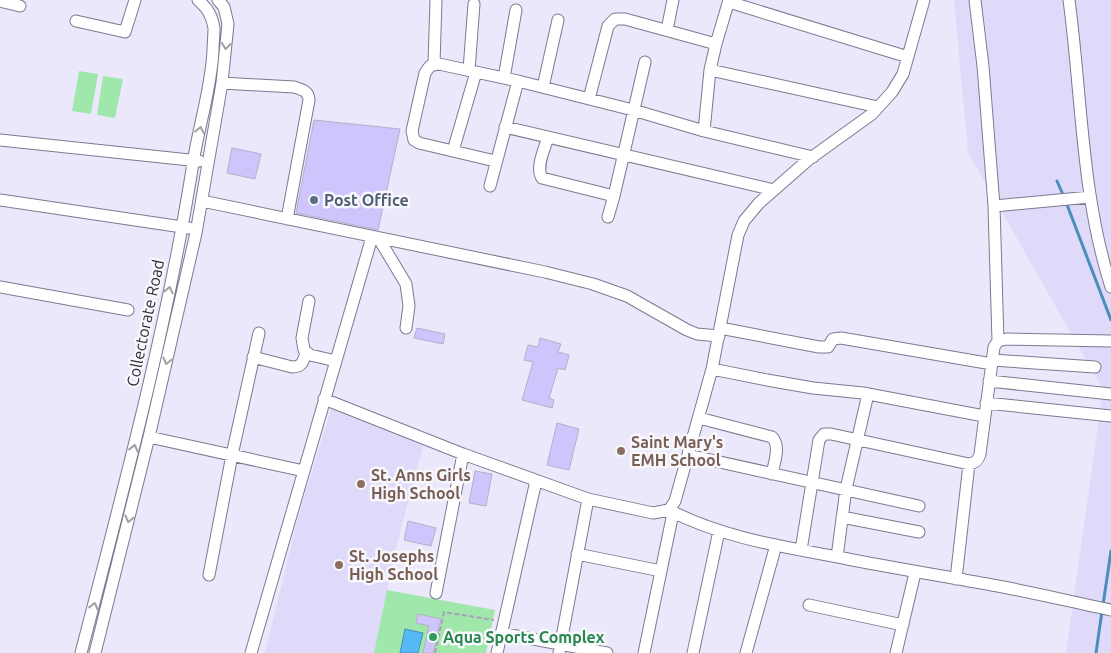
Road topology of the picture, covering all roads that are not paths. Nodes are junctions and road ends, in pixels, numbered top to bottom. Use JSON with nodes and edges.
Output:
{"nodes":[{"id":1,"x":134,"y":0,"type":"edge"},
{"id":2,"x":198,"y":0,"type":"edge"},
{"id":3,"x":218,"y":0,"type":"edge"},
{"id":4,"x":436,"y":0,"type":"edge"},
{"id":5,"x":673,"y":0,"type":"edge"},
{"id":6,"x":924,"y":0,"type":"edge"},
{"id":7,"x":975,"y":0,"type":"edge"},
{"id":8,"x":1069,"y":0,"type":"edge"},
{"id":9,"x":0,"y":1,"type":"edge"},
{"id":10,"x":729,"y":1,"type":"edge"},
{"id":11,"x":474,"y":4,"type":"dead end"},
{"id":12,"x":20,"y":6,"type":"dead end"},
{"id":13,"x":208,"y":9,"type":"junction"},
{"id":14,"x":516,"y":10,"type":"dead end"},
{"id":15,"x":558,"y":20,"type":"dead end"},
{"id":16,"x":76,"y":21,"type":"dead end"},
{"id":17,"x":667,"y":30,"type":"junction"},
{"id":18,"x":716,"y":44,"type":"junction"},
{"id":19,"x":908,"y":58,"type":"junction"},
{"id":20,"x":645,"y":62,"type":"dead end"},
{"id":21,"x":434,"y":64,"type":"junction"},
{"id":22,"x":710,"y":70,"type":"junction"},
{"id":23,"x":473,"y":71,"type":"junction"},
{"id":24,"x":504,"y":78,"type":"junction"},
{"id":25,"x":518,"y":81,"type":"junction"},
{"id":26,"x":222,"y":84,"type":"junction"},
{"id":27,"x":543,"y":87,"type":"junction"},
{"id":28,"x":589,"y":99,"type":"junction"},
{"id":29,"x":878,"y":107,"type":"junction"},
{"id":30,"x":633,"y":110,"type":"junction"},
{"id":31,"x":505,"y":127,"type":"junction"},
{"id":32,"x":704,"y":131,"type":"junction"},
{"id":33,"x":548,"y":137,"type":"junction"},
{"id":34,"x":0,"y":140,"type":"edge"},
{"id":35,"x":453,"y":151,"type":"junction"},
{"id":36,"x":623,"y":154,"type":"junction"},
{"id":37,"x":813,"y":157,"type":"junction"},
{"id":38,"x":194,"y":161,"type":"junction"},
{"id":39,"x":496,"y":161,"type":"junction"},
{"id":40,"x":208,"y":163,"type":"junction"},
{"id":41,"x":490,"y":186,"type":"dead end"},
{"id":42,"x":774,"y":190,"type":"junction"},
{"id":43,"x":614,"y":196,"type":"junction"},
{"id":44,"x":1090,"y":197,"type":"junction"},
{"id":45,"x":0,"y":200,"type":"edge"},
{"id":46,"x":202,"y":201,"type":"junction"},
{"id":47,"x":994,"y":206,"type":"junction"},
{"id":48,"x":608,"y":217,"type":"dead end"},
{"id":49,"x":287,"y":219,"type":"junction"},
{"id":50,"x":183,"y":226,"type":"junction"},
{"id":51,"x":197,"y":230,"type":"junction"},
{"id":52,"x":375,"y":238,"type":"junction"},
{"id":53,"x":0,"y":287,"type":"edge"},
{"id":54,"x":1111,"y":287,"type":"edge"},
{"id":55,"x":309,"y":301,"type":"dead end"},
{"id":56,"x":128,"y":310,"type":"dead end"},
{"id":57,"x":406,"y":328,"type":"dead end"},
{"id":58,"x":720,"y":332,"type":"junction"},
{"id":59,"x":259,"y":333,"type":"dead end"},
{"id":60,"x":998,"y":341,"type":"junction"},
{"id":61,"x":1111,"y":341,"type":"edge"},
{"id":62,"x":306,"y":353,"type":"junction"},
{"id":63,"x":253,"y":357,"type":"junction"},
{"id":64,"x":336,"y":361,"type":"junction"},
{"id":65,"x":992,"y":362,"type":"junction"},
{"id":66,"x":1095,"y":368,"type":"dead end"},
{"id":67,"x":712,"y":369,"type":"junction"},
{"id":68,"x":989,"y":381,"type":"junction"},
{"id":69,"x":868,"y":394,"type":"junction"},
{"id":70,"x":1111,"y":394,"type":"edge"},
{"id":71,"x":324,"y":399,"type":"junction"},
{"id":72,"x":986,"y":403,"type":"junction"},
{"id":73,"x":984,"y":416,"type":"junction"},
{"id":74,"x":1111,"y":416,"type":"edge"},
{"id":75,"x":699,"y":418,"type":"junction"},
{"id":76,"x":149,"y":437,"type":"junction"},
{"id":77,"x":857,"y":440,"type":"junction"},
{"id":78,"x":463,"y":454,"type":"junction"},
{"id":79,"x":232,"y":455,"type":"junction"},
{"id":80,"x":688,"y":455,"type":"junction"},
{"id":81,"x":969,"y":464,"type":"junction"},
{"id":82,"x":304,"y":472,"type":"junction"},
{"id":83,"x":772,"y":474,"type":"junction"},
{"id":84,"x":536,"y":481,"type":"junction"},
{"id":85,"x":811,"y":482,"type":"junction"},
{"id":86,"x":846,"y":489,"type":"junction"},
{"id":87,"x":588,"y":499,"type":"junction"},
{"id":88,"x":919,"y":506,"type":"dead end"},
{"id":89,"x":671,"y":511,"type":"junction"},
{"id":90,"x":842,"y":517,"type":"junction"},
{"id":91,"x":719,"y":531,"type":"junction"},
{"id":92,"x":919,"y":532,"type":"dead end"},
{"id":93,"x":776,"y":545,"type":"junction"},
{"id":94,"x":801,"y":550,"type":"junction"},
{"id":95,"x":578,"y":554,"type":"junction"},
{"id":96,"x":837,"y":557,"type":"junction"},
{"id":97,"x":661,"y":571,"type":"junction"},
{"id":98,"x":915,"y":572,"type":"junction"},
{"id":99,"x":209,"y":575,"type":"dead end"},
{"id":100,"x":956,"y":579,"type":"junction"},
{"id":101,"x":436,"y":593,"type":"dead end"},
{"id":102,"x":809,"y":605,"type":"dead end"},
{"id":103,"x":1110,"y":610,"type":"edge"},
{"id":104,"x":903,"y":625,"type":"junction"},
{"id":105,"x":502,"y":627,"type":"junction"},
{"id":106,"x":560,"y":649,"type":"edge"},
{"id":107,"x":82,"y":653,"type":"edge"},
{"id":108,"x":95,"y":653,"type":"edge"},
{"id":109,"x":251,"y":653,"type":"edge"},
{"id":110,"x":497,"y":653,"type":"edge"},
{"id":111,"x":607,"y":653,"type":"edge"},
{"id":112,"x":644,"y":653,"type":"edge"},
{"id":113,"x":693,"y":653,"type":"edge"},
{"id":114,"x":746,"y":653,"type":"edge"},
{"id":115,"x":896,"y":653,"type":"edge"}],
"edges":[{"from":1,"to":16,"type":"street"},
{"from":2,"to":13,"type":"street"},
{"from":3,"to":13,"type":"street"},
{"from":3,"to":26,"type":"street","name":"Collectorate Road","one_way":true},
{"from":4,"to":21,"type":"street"},
{"from":5,"to":17,"type":"street"},
{"from":6,"to":19,"type":"street"},
{"from":7,"to":47,"type":"street"},
{"from":8,"to":44,"type":"street"},
{"from":9,"to":12,"type":"street"},
{"from":10,"to":18,"type":"street"},
{"from":10,"to":19,"type":"street"},
{"from":11,"to":23,"type":"street"},
{"from":38,"to":13,"type":"street","name":"Collectorate Road","one_way":true},
{"from":14,"to":24,"type":"street"},
{"from":15,"to":27,"type":"street"},
{"from":17,"to":18,"type":"street"},
{"from":17,"to":28,"type":"street"},
{"from":18,"to":22,"type":"street"},
{"from":19,"to":29,"type":"street"},
{"from":20,"to":30,"type":"street"},
{"from":21,"to":23,"type":"street"},
{"from":21,"to":35,"type":"street"},
{"from":22,"to":29,"type":"street"},
{"from":22,"to":32,"type":"street"},
{"from":23,"to":24,"type":"street"},
{"from":23,"to":35,"type":"street"},
{"from":24,"to":25,"type":"street"},
{"from":25,"to":27,"type":"street"},
{"from":25,"to":31,"type":"street"},
{"from":26,"to":40,"type":"street","name":"Collectorate Road"},
{"from":26,"to":49,"type":"street"},
{"from":27,"to":28,"type":"street"},
{"from":28,"to":30,"type":"street"},
{"from":29,"to":37,"type":"street"},
{"from":30,"to":32,"type":"street"},
{"from":30,"to":36,"type":"street"},
{"from":31,"to":33,"type":"street"},
{"from":31,"to":39,"type":"street"},
{"from":32,"to":37,"type":"street"},
{"from":33,"to":36,"type":"street"},
{"from":33,"to":43,"type":"street"},
{"from":34,"to":38,"type":"street"},
{"from":35,"to":39,"type":"street"},
{"from":36,"to":42,"type":"street"},
{"from":36,"to":43,"type":"street"},
{"from":37,"to":42,"type":"street"},
{"from":38,"to":40,"type":"street"},
{"from":38,"to":50,"type":"street","name":"Collectorate Road"},
{"from":39,"to":41,"type":"street"},
{"from":40,"to":46,"type":"street","name":"Collectorate Road"},
{"from":42,"to":58,"type":"street"},
{"from":43,"to":48,"type":"street"},
{"from":44,"to":47,"type":"street"},
{"from":44,"to":54,"type":"street"},
{"from":45,"to":50,"type":"street"},
{"from":46,"to":49,"type":"street"},
{"from":46,"to":51,"type":"street","name":"Collectorate Road"},
{"from":47,"to":60,"type":"street"},
{"from":49,"to":52,"type":"street"},
{"from":50,"to":51,"type":"street"},
{"from":107,"to":50,"type":"street","name":"Collectorate Road","one_way":true},
{"from":51,"to":76,"type":"street","name":"Collectorate Road","one_way":true},
{"from":52,"to":57,"type":"street"},
{"from":52,"to":58,"type":"street"},
{"from":52,"to":64,"type":"street"},
{"from":53,"to":56,"type":"street"},
{"from":55,"to":62,"type":"street"},
{"from":58,"to":65,"type":"street"},
{"from":58,"to":67,"type":"street"},
{"from":59,"to":63,"type":"street"},
{"from":60,"to":61,"type":"street"},
{"from":60,"to":65,"type":"street"},
{"from":62,"to":63,"type":"street"},
{"from":62,"to":64,"type":"street"},
{"from":63,"to":79,"type":"street"},
{"from":64,"to":71,"type":"street"},
{"from":65,"to":66,"type":"street"},
{"from":65,"to":68,"type":"street"},
{"from":67,"to":69,"type":"street"},
{"from":67,"to":75,"type":"street"},
{"from":68,"to":70,"type":"street"},
{"from":68,"to":72,"type":"street"},
{"from":69,"to":73,"type":"street"},
{"from":69,"to":77,"type":"street"},
{"from":71,"to":78,"type":"street"},
{"from":71,"to":82,"type":"street"},
{"from":72,"to":73,"type":"street"},
{"from":72,"to":74,"type":"street"},
{"from":73,"to":81,"type":"street"},
{"from":75,"to":80,"type":"street"},
{"from":75,"to":83,"type":"street"},
{"from":76,"to":79,"type":"street"},
{"from":76,"to":108,"type":"street","name":"Collectorate Road","one_way":true},
{"from":77,"to":81,"type":"street"},
{"from":77,"to":85,"type":"street"},
{"from":77,"to":86,"type":"street"},
{"from":78,"to":84,"type":"street"},
{"from":78,"to":101,"type":"street"},
{"from":79,"to":82,"type":"street"},
{"from":79,"to":99,"type":"street"},
{"from":80,"to":83,"type":"street"},
{"from":80,"to":89,"type":"street"},
{"from":81,"to":100,"type":"street"},
{"from":82,"to":109,"type":"street"},
{"from":83,"to":85,"type":"street"},
{"from":84,"to":87,"type":"street"},
{"from":84,"to":105,"type":"street"},
{"from":85,"to":86,"type":"street"},
{"from":85,"to":94,"type":"street"},
{"from":86,"to":88,"type":"street"},
{"from":86,"to":90,"type":"street"},
{"from":87,"to":89,"type":"street"},
{"from":87,"to":95,"type":"street"},
{"from":89,"to":91,"type":"street"},
{"from":89,"to":97,"type":"street"},
{"from":90,"to":92,"type":"street"},
{"from":90,"to":96,"type":"street"},
{"from":91,"to":93,"type":"street"},
{"from":91,"to":113,"type":"street"},
{"from":93,"to":94,"type":"street"},
{"from":93,"to":114,"type":"street"},
{"from":94,"to":96,"type":"street"},
{"from":95,"to":97,"type":"street"},
{"from":95,"to":106,"type":"street"},
{"from":96,"to":98,"type":"street"},
{"from":97,"to":112,"type":"street"},
{"from":98,"to":100,"type":"street"},
{"from":98,"to":104,"type":"street"},
{"from":100,"to":103,"type":"street"},
{"from":102,"to":104,"type":"street"},
{"from":104,"to":115,"type":"street"},
{"from":105,"to":106,"type":"street"},
{"from":105,"to":110,"type":"street"},
{"from":106,"to":111,"type":"street"}]}
